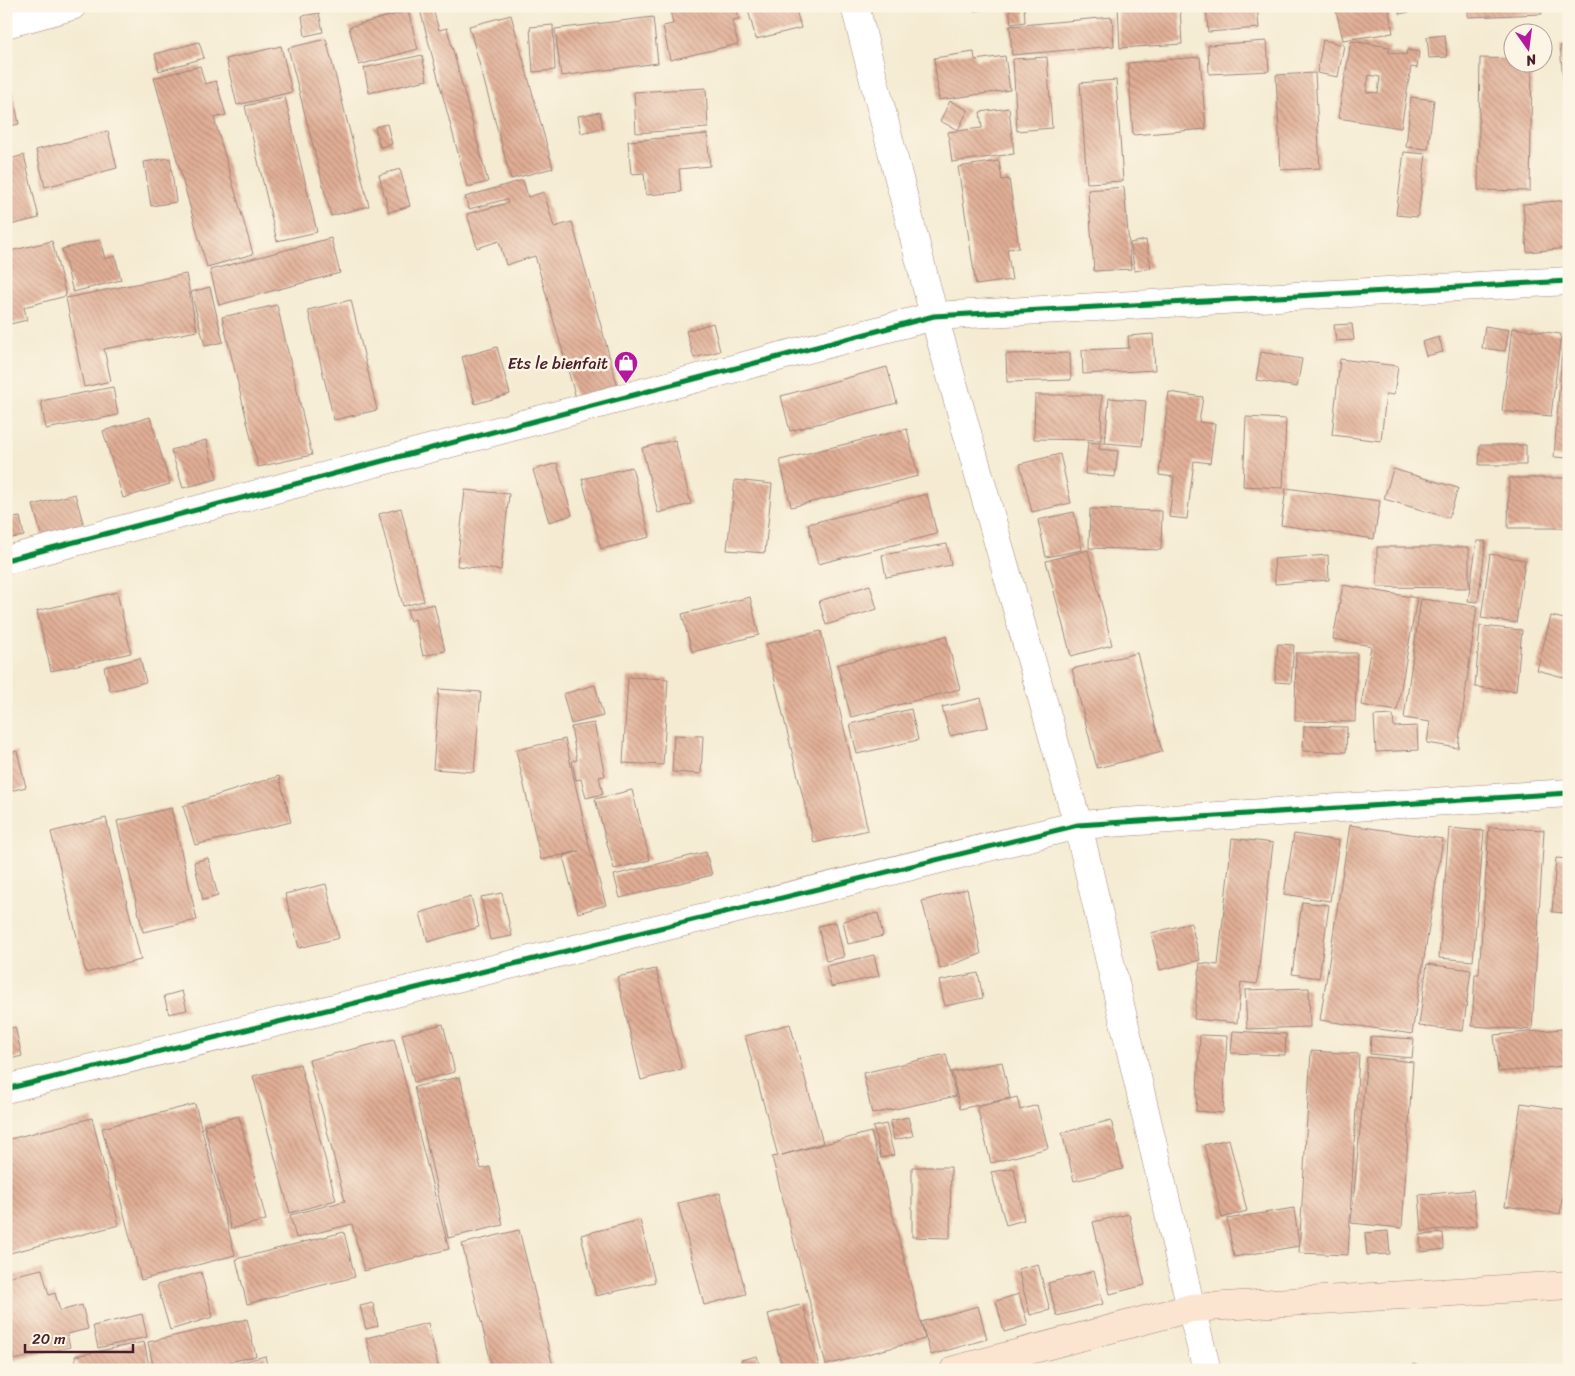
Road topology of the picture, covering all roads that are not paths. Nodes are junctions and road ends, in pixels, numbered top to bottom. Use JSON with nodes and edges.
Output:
{"nodes":[{"id":1,"x":72,"y":6,"type":"edge"},
{"id":2,"x":855,"y":6,"type":"edge"},
{"id":3,"x":6,"y":24,"type":"edge"},
{"id":4,"x":1569,"y":281,"type":"edge"},
{"id":5,"x":934,"y":316,"type":"junction"},
{"id":6,"x":6,"y":560,"type":"edge"},
{"id":7,"x":1569,"y":793,"type":"edge"},
{"id":8,"x":1078,"y":825,"type":"junction"},
{"id":9,"x":6,"y":1089,"type":"edge"},
{"id":10,"x":1569,"y":1285,"type":"edge"},
{"id":11,"x":1191,"y":1308,"type":"junction"},
{"id":12,"x":954,"y":1370,"type":"edge"},
{"id":13,"x":1207,"y":1370,"type":"edge"}],
"edges":[{"from":1,"to":3,"type":"street"},
{"from":2,"to":5,"type":"street"},
{"from":4,"to":5,"type":"street"},
{"from":5,"to":6,"type":"street"},
{"from":5,"to":8,"type":"street"},
{"from":7,"to":8,"type":"street"},
{"from":8,"to":9,"type":"street"},
{"from":8,"to":11,"type":"street"},
{"from":10,"to":11,"type":"street"},
{"from":11,"to":12,"type":"street"},
{"from":11,"to":13,"type":"street"}]}
